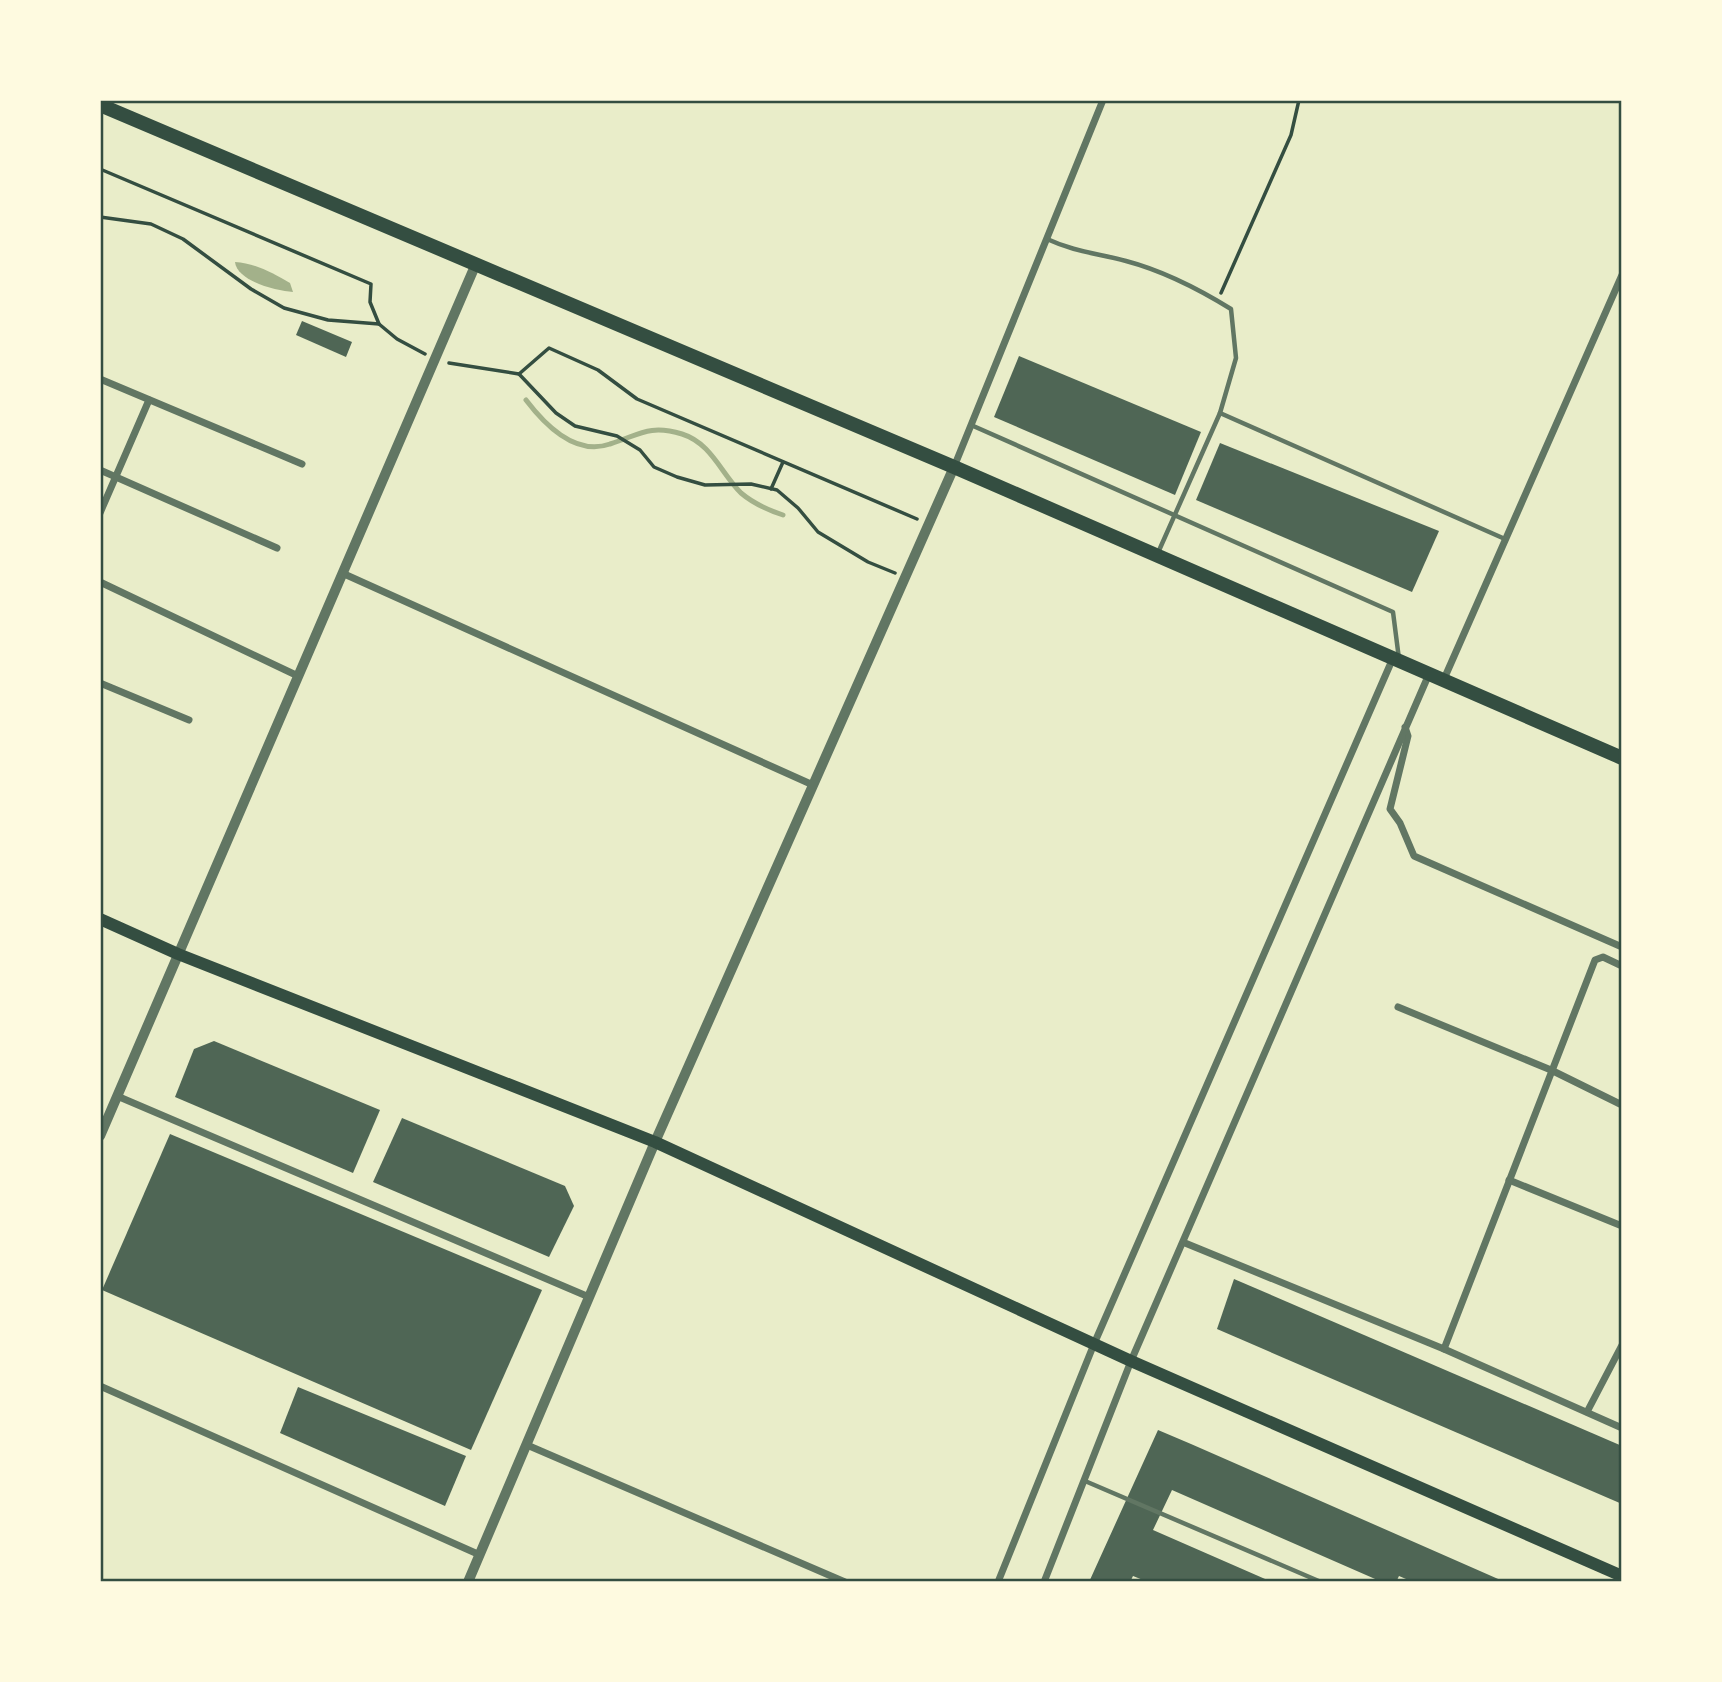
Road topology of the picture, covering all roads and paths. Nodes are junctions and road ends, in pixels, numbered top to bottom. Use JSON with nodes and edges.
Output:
{"nodes":[{"id":1,"x":1103,"y":100,"type":"edge"},
{"id":2,"x":1299,"y":100,"type":"edge"},
{"id":3,"x":100,"y":105,"type":"edge"},
{"id":4,"x":100,"y":169,"type":"edge"},
{"id":5,"x":100,"y":217,"type":"edge"},
{"id":6,"x":1046,"y":239,"type":"junction"},
{"id":7,"x":475,"y":266,"type":"junction"},
{"id":8,"x":1622,"y":275,"type":"edge"},
{"id":9,"x":1218,"y":301,"type":"junction"},
{"id":10,"x":379,"y":324,"type":"junction"},
{"id":11,"x":435,"y":359,"type":"junction"},
{"id":12,"x":519,"y":374,"type":"junction"},
{"id":13,"x":100,"y":379,"type":"edge"},
{"id":14,"x":149,"y":400,"type":"junction"},
{"id":15,"x":1220,"y":413,"type":"junction"},
{"id":16,"x":971,"y":425,"type":"junction"},
{"id":17,"x":783,"y":462,"type":"junction"},
{"id":18,"x":302,"y":464,"type":"dead end"},
{"id":19,"x":954,"y":467,"type":"junction"},
{"id":20,"x":100,"y":470,"type":"edge"},
{"id":21,"x":116,"y":477,"type":"junction"},
{"id":22,"x":771,"y":489,"type":"junction"},
{"id":23,"x":100,"y":513,"type":"edge"},
{"id":24,"x":1175,"y":516,"type":"junction"},
{"id":25,"x":929,"y":524,"type":"junction"},
{"id":26,"x":1506,"y":539,"type":"junction"},
{"id":27,"x":277,"y":548,"type":"dead end"},
{"id":28,"x":1157,"y":555,"type":"junction"},
{"id":29,"x":342,"y":573,"type":"junction"},
{"id":30,"x":905,"y":577,"type":"junction"},
{"id":31,"x":100,"y":582,"type":"edge"},
{"id":32,"x":1396,"y":658,"type":"junction"},
{"id":33,"x":1429,"y":673,"type":"junction"},
{"id":34,"x":298,"y":676,"type":"junction"},
{"id":35,"x":1444,"y":679,"type":"junction"},
{"id":36,"x":100,"y":683,"type":"edge"},
{"id":37,"x":189,"y":720,"type":"dead end"},
{"id":38,"x":1405,"y":727,"type":"junction"},
{"id":39,"x":1622,"y":758,"type":"edge"},
{"id":40,"x":813,"y":785,"type":"junction"},
{"id":41,"x":100,"y":919,"type":"edge"},
{"id":42,"x":1622,"y":947,"type":"edge"},
{"id":43,"x":178,"y":954,"type":"junction"},
{"id":44,"x":1622,"y":966,"type":"edge"},
{"id":45,"x":1398,"y":1007,"type":"dead end"},
{"id":46,"x":1550,"y":1070,"type":"junction"},
{"id":47,"x":117,"y":1096,"type":"junction"},
{"id":48,"x":1622,"y":1105,"type":"edge"},
{"id":49,"x":100,"y":1136,"type":"edge"},
{"id":50,"x":655,"y":1142,"type":"junction"},
{"id":51,"x":1509,"y":1180,"type":"junction"},
{"id":52,"x":1622,"y":1226,"type":"edge"},
{"id":53,"x":1185,"y":1243,"type":"junction"},
{"id":54,"x":589,"y":1297,"type":"junction"},
{"id":55,"x":1094,"y":1344,"type":"junction"},
{"id":56,"x":1622,"y":1345,"type":"edge"},
{"id":57,"x":1444,"y":1349,"type":"junction"},
{"id":58,"x":1131,"y":1361,"type":"junction"},
{"id":59,"x":100,"y":1386,"type":"edge"},
{"id":60,"x":1587,"y":1412,"type":"junction"},
{"id":61,"x":1622,"y":1427,"type":"edge"},
{"id":62,"x":527,"y":1445,"type":"junction"},
{"id":63,"x":1084,"y":1480,"type":"junction"},
{"id":64,"x":480,"y":1555,"type":"junction"},
{"id":65,"x":1622,"y":1576,"type":"edge"},
{"id":66,"x":468,"y":1582,"type":"edge"},
{"id":67,"x":845,"y":1582,"type":"edge"},
{"id":68,"x":998,"y":1582,"type":"edge"},
{"id":69,"x":1044,"y":1582,"type":"edge"},
{"id":70,"x":1321,"y":1582,"type":"edge"}],
"edges":[{"from":1,"to":6,"type":"street"},
{"from":2,"to":9,"type":"path"},
{"from":3,"to":7,"type":"highway"},
{"from":4,"to":10,"type":"path"},
{"from":5,"to":10,"type":"path"},
{"from":6,"to":9,"type":"lane"},
{"from":6,"to":16,"type":"street"},
{"from":7,"to":11,"type":"street"},
{"from":7,"to":19,"type":"highway"},
{"from":8,"to":26,"type":"street"},
{"from":9,"to":15,"type":"lane"},
{"from":10,"to":11,"type":"path"},
{"from":11,"to":12,"type":"path"},
{"from":11,"to":29,"type":"street"},
{"from":12,"to":17,"type":"path"},
{"from":12,"to":22,"type":"path"},
{"from":13,"to":14,"type":"street"},
{"from":14,"to":18,"type":"street"},
{"from":14,"to":21,"type":"street"},
{"from":15,"to":24,"type":"lane"},
{"from":15,"to":26,"type":"lane"},
{"from":16,"to":19,"type":"street"},
{"from":16,"to":24,"type":"lane"},
{"from":17,"to":22,"type":"path"},
{"from":17,"to":25,"type":"path"},
{"from":19,"to":25,"type":"street"},
{"from":19,"to":28,"type":"highway"},
{"from":20,"to":21,"type":"street"},
{"from":21,"to":23,"type":"street"},
{"from":21,"to":27,"type":"street"},
{"from":22,"to":30,"type":"path"},
{"from":24,"to":28,"type":"lane"},
{"from":24,"to":32,"type":"lane"},
{"from":25,"to":30,"type":"street"},
{"from":26,"to":35,"type":"street"},
{"from":28,"to":32,"type":"highway"},
{"from":29,"to":34,"type":"street"},
{"from":29,"to":40,"type":"street"},
{"from":30,"to":40,"type":"street"},
{"from":31,"to":34,"type":"street"},
{"from":32,"to":33,"type":"highway"},
{"from":32,"to":55,"type":"street"},
{"from":33,"to":35,"type":"highway"},
{"from":33,"to":38,"type":"street"},
{"from":34,"to":43,"type":"street"},
{"from":35,"to":39,"type":"highway"},
{"from":36,"to":37,"type":"street"},
{"from":38,"to":42,"type":"street"},
{"from":38,"to":53,"type":"street"},
{"from":40,"to":50,"type":"street"},
{"from":41,"to":43,"type":"main road"},
{"from":43,"to":47,"type":"street"},
{"from":43,"to":50,"type":"main road"},
{"from":44,"to":46,"type":"street"},
{"from":45,"to":46,"type":"street"},
{"from":46,"to":48,"type":"street"},
{"from":46,"to":51,"type":"street"},
{"from":47,"to":49,"type":"street"},
{"from":47,"to":54,"type":"street"},
{"from":50,"to":54,"type":"street"},
{"from":50,"to":55,"type":"main road"},
{"from":51,"to":52,"type":"street"},
{"from":51,"to":57,"type":"street"},
{"from":53,"to":57,"type":"street"},
{"from":53,"to":58,"type":"street"},
{"from":54,"to":62,"type":"street"},
{"from":55,"to":58,"type":"main road"},
{"from":55,"to":68,"type":"street"},
{"from":56,"to":60,"type":"street"},
{"from":57,"to":60,"type":"street"},
{"from":58,"to":63,"type":"street"},
{"from":58,"to":65,"type":"main road"},
{"from":59,"to":64,"type":"street"},
{"from":60,"to":61,"type":"street"},
{"from":62,"to":64,"type":"street"},
{"from":62,"to":67,"type":"street"},
{"from":63,"to":69,"type":"street"},
{"from":63,"to":70,"type":"lane"},
{"from":64,"to":66,"type":"street"}]}
